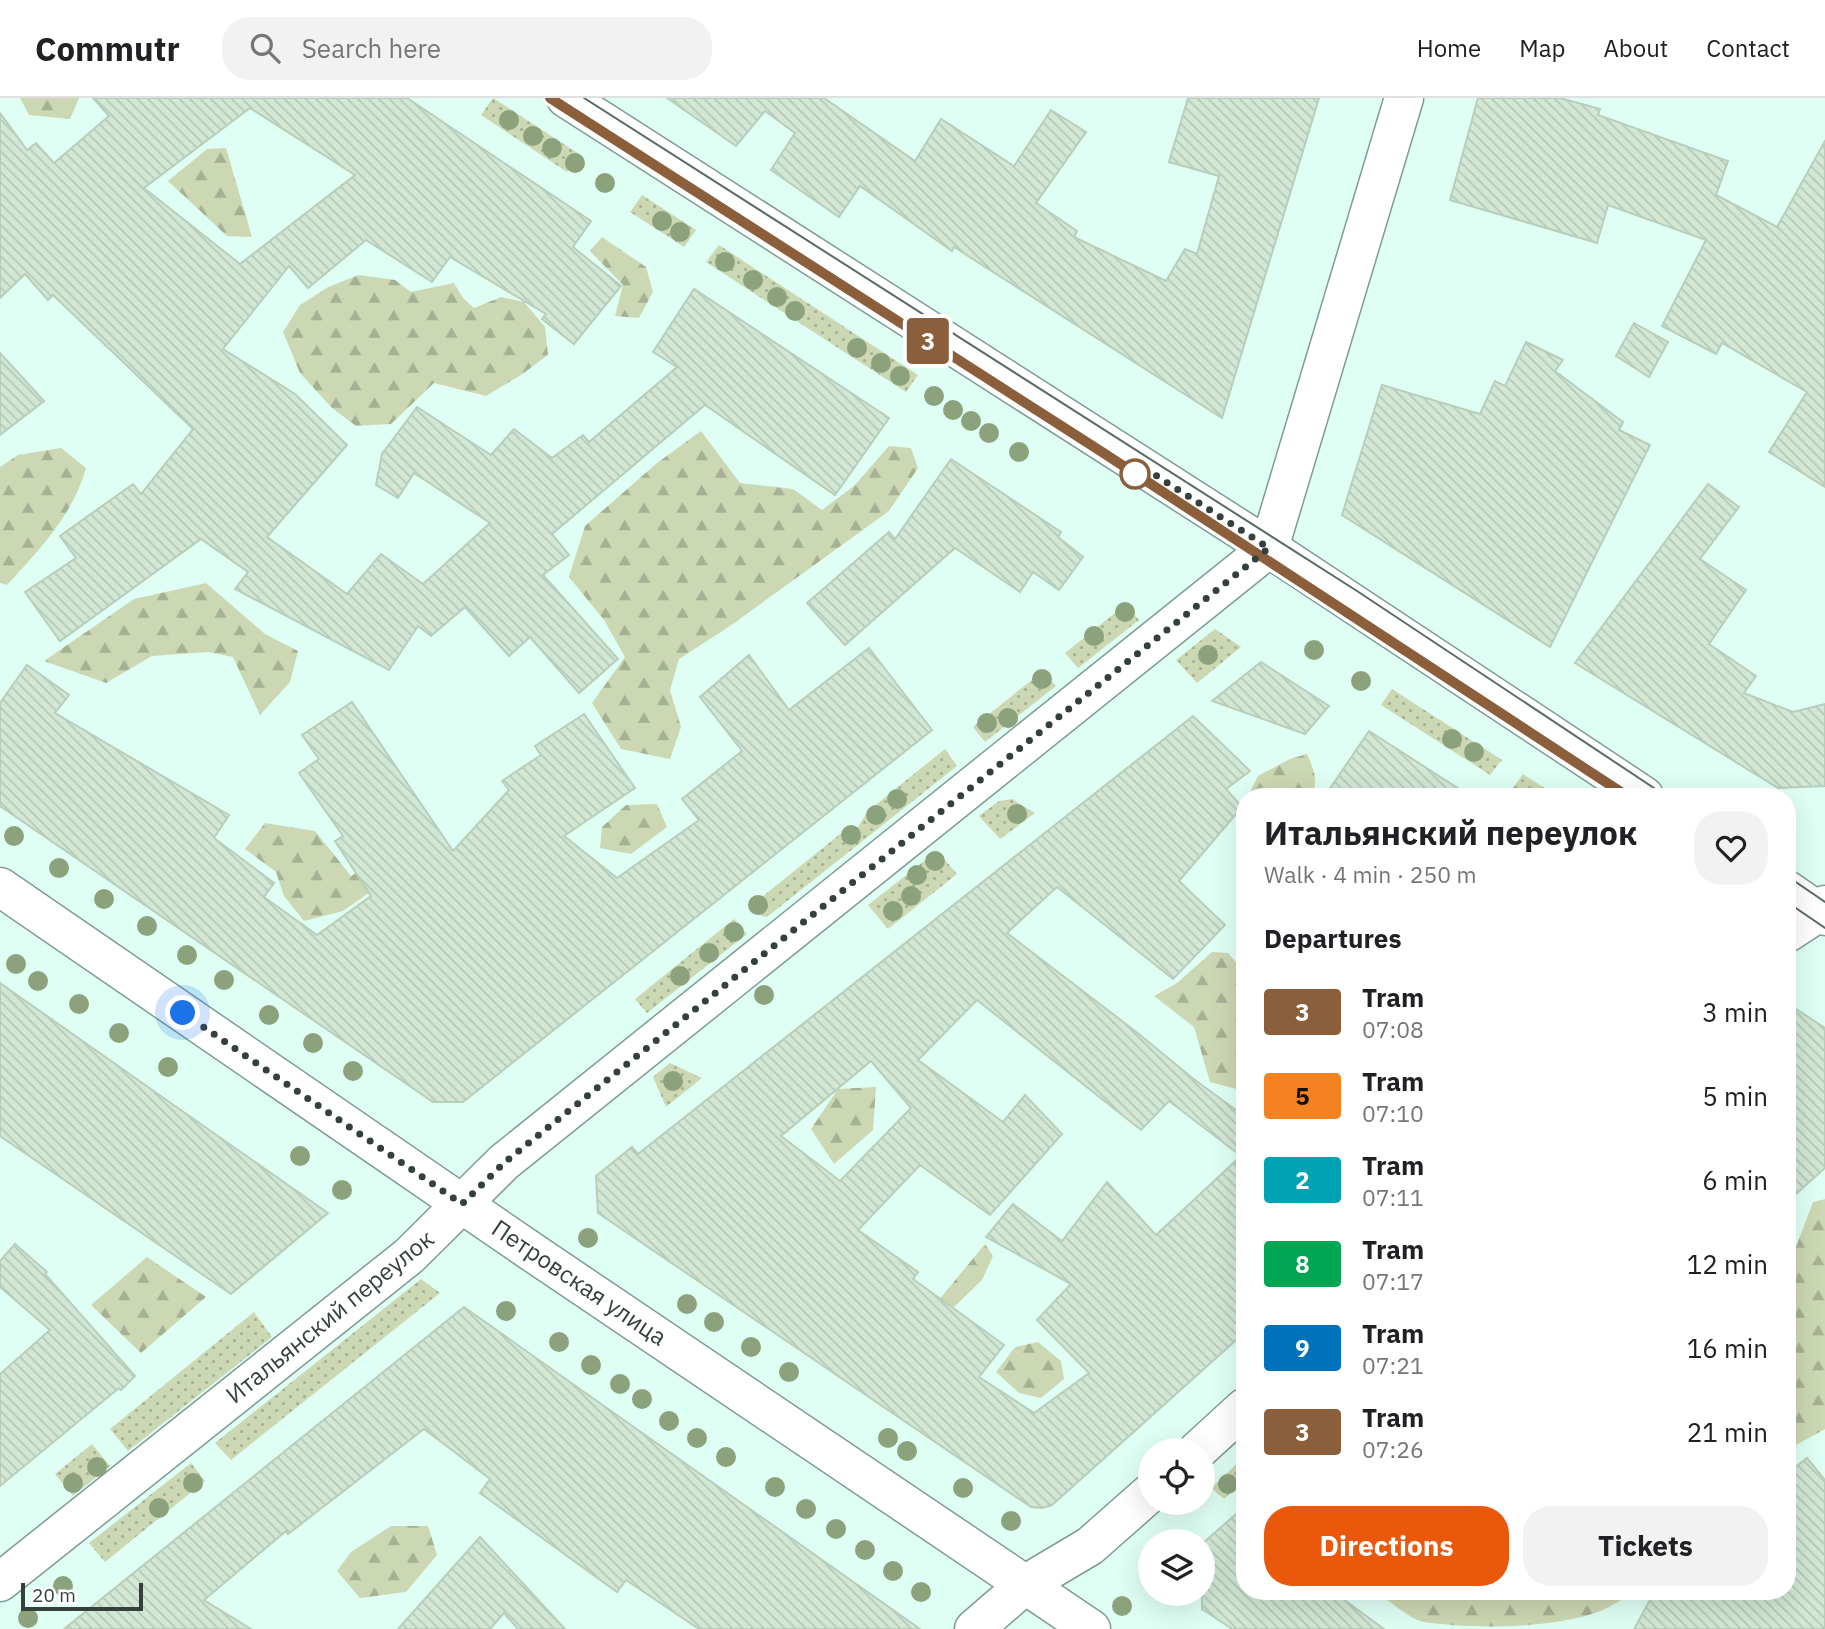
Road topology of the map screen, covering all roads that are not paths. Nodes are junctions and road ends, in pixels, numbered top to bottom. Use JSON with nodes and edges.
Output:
{"nodes":[{"id":1,"x":566,"y":98,"type":"edge"},
{"id":2,"x":1404,"y":98,"type":"edge"},
{"id":3,"x":1269,"y":548,"type":"junction"},
{"id":4,"x":1632,"y":788,"type":"edge"},
{"id":5,"x":0,"y":887,"type":"edge"},
{"id":6,"x":1796,"y":895,"type":"edge"},
{"id":7,"x":1823,"y":910,"type":"edge"},
{"id":8,"x":1796,"y":927,"type":"edge"},
{"id":9,"x":462,"y":1204,"type":"junction"},
{"id":10,"x":1236,"y":1415,"type":"edge"},
{"id":11,"x":1211,"y":1438,"type":"edge"},
{"id":12,"x":1138,"y":1504,"type":"edge"},
{"id":13,"x":0,"y":1582,"type":"edge"},
{"id":14,"x":1026,"y":1584,"type":"junction"},
{"id":15,"x":974,"y":1629,"type":"edge"},
{"id":16,"x":1091,"y":1629,"type":"edge"}],
"edges":[{"from":1,"to":3,"type":"street"},
{"from":2,"to":3,"type":"street"},
{"from":3,"to":4,"type":"street"},
{"from":3,"to":9,"type":"street","name":"Итальянский переулок"},
{"from":5,"to":9,"type":"street","name":"Петровская улица"},
{"from":6,"to":7,"type":"street"},
{"from":7,"to":8,"type":"street"},
{"from":9,"to":13,"type":"street","name":"Итальянский переулок"},
{"from":9,"to":14,"type":"street","name":"Петровская улица"},
{"from":10,"to":11,"type":"street"},
{"from":12,"to":14,"type":"street"},
{"from":14,"to":15,"type":"street"},
{"from":14,"to":16,"type":"street","name":"Петровская улица"}]}
